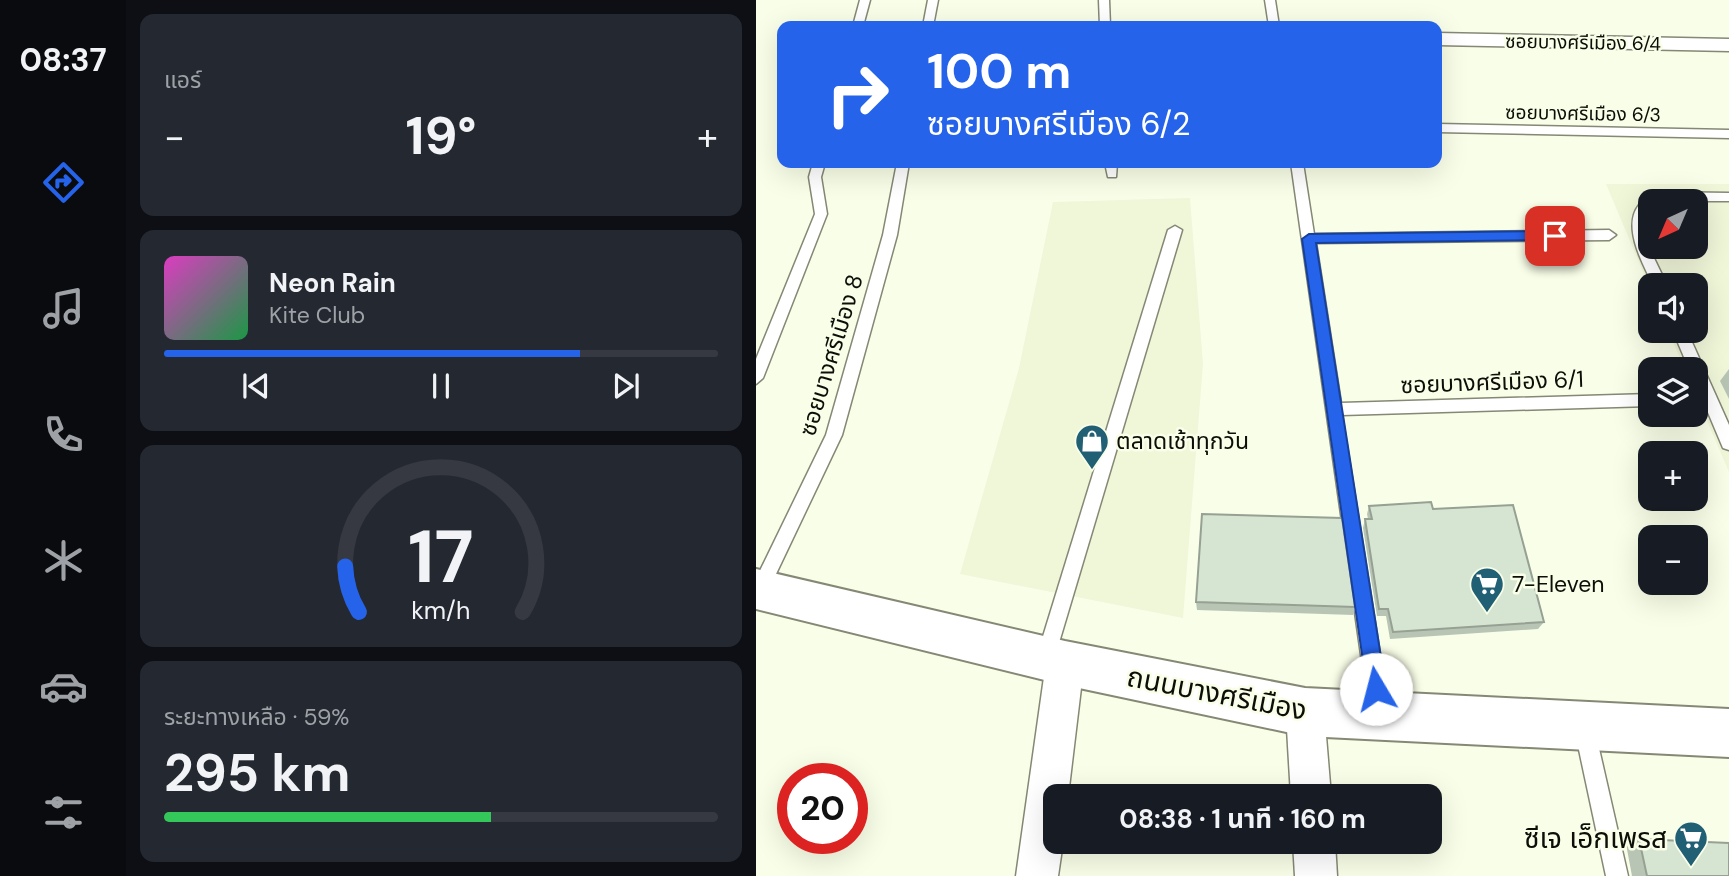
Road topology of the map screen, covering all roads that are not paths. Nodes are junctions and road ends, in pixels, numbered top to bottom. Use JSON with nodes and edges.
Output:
{"nodes":[{"id":1,"x":865,"y":0,"type":"edge"},
{"id":2,"x":933,"y":0,"type":"edge"},
{"id":3,"x":1104,"y":0,"type":"edge"},
{"id":4,"x":1270,"y":0,"type":"edge"},
{"id":5,"x":859,"y":21,"type":"edge"},
{"id":6,"x":929,"y":21,"type":"edge"},
{"id":7,"x":1105,"y":21,"type":"edge"},
{"id":8,"x":1273,"y":21,"type":"edge"},
{"id":9,"x":1442,"y":39,"type":"edge"},
{"id":10,"x":1729,"y":45,"type":"edge"},
{"id":11,"x":1442,"y":128,"type":"edge"},
{"id":12,"x":1729,"y":134,"type":"edge"},
{"id":13,"x":818,"y":168,"type":"edge"},
{"id":14,"x":902,"y":168,"type":"edge"},
{"id":15,"x":1298,"y":168,"type":"edge"},
{"id":16,"x":1708,"y":197,"type":"edge"},
{"id":17,"x":1729,"y":197,"type":"edge"},
{"id":18,"x":1175,"y":230,"type":"dead end"},
{"id":19,"x":1609,"y":235,"type":"dead end"},
{"id":20,"x":1309,"y":239,"type":"junction"},
{"id":21,"x":1685,"y":343,"type":"edge"},
{"id":22,"x":756,"y":378,"type":"edge"},
{"id":23,"x":1638,"y":400,"type":"edge"},
{"id":24,"x":1336,"y":409,"type":"junction"},
{"id":25,"x":1729,"y":443,"type":"edge"},
{"id":26,"x":757,"y":592,"type":"edge"},
{"id":27,"x":1055,"y":661,"type":"junction"},
{"id":28,"x":1306,"y":712,"type":"junction"},
{"id":29,"x":1380,"y":715,"type":"junction"},
{"id":30,"x":1584,"y":727,"type":"junction"},
{"id":31,"x":1729,"y":733,"type":"edge"},
{"id":32,"x":1310,"y":784,"type":"edge"},
{"id":33,"x":1315,"y":854,"type":"edge"},
{"id":34,"x":1037,"y":876,"type":"edge"},
{"id":35,"x":1316,"y":876,"type":"edge"},
{"id":36,"x":1617,"y":876,"type":"edge"}],
"edges":[{"from":1,"to":5,"type":"lane"},
{"from":2,"to":6,"type":"lane"},
{"from":3,"to":7,"type":"lane"},
{"from":4,"to":8,"type":"lane"},
{"from":9,"to":10,"type":"street","name":"ซอยบางศรีเมือง 6/4"},
{"from":11,"to":12,"type":"lane","name":"ซอยบางศรีเมือง 6/3"},
{"from":13,"to":22,"type":"lane"},
{"from":14,"to":26,"type":"lane","name":"ซอยบางศรีเมือง 8"},
{"from":15,"to":20,"type":"lane"},
{"from":16,"to":17,"type":"lane"},
{"from":18,"to":27,"type":"lane"},
{"from":19,"to":20,"type":"lane"},
{"from":20,"to":24,"type":"lane"},
{"from":21,"to":25,"type":"lane"},
{"from":23,"to":24,"type":"lane","name":"ซอยบางศรีเมือง 6/1"},
{"from":24,"to":29,"type":"lane"},
{"from":26,"to":27,"type":"street","name":"ถนนบางศรีเมือง"},
{"from":27,"to":28,"type":"street","name":"ถนนบางศรีเมือง"},
{"from":27,"to":34,"type":"street"},
{"from":28,"to":29,"type":"street","name":"ถนนบางศรีเมือง"},
{"from":28,"to":32,"type":"street"},
{"from":29,"to":30,"type":"street","name":"ถนนบางศรีเมือง"},
{"from":30,"to":31,"type":"street","name":"ถนนบางศรีเมือง"},
{"from":30,"to":36,"type":"lane"},
{"from":33,"to":35,"type":"street"}]}
